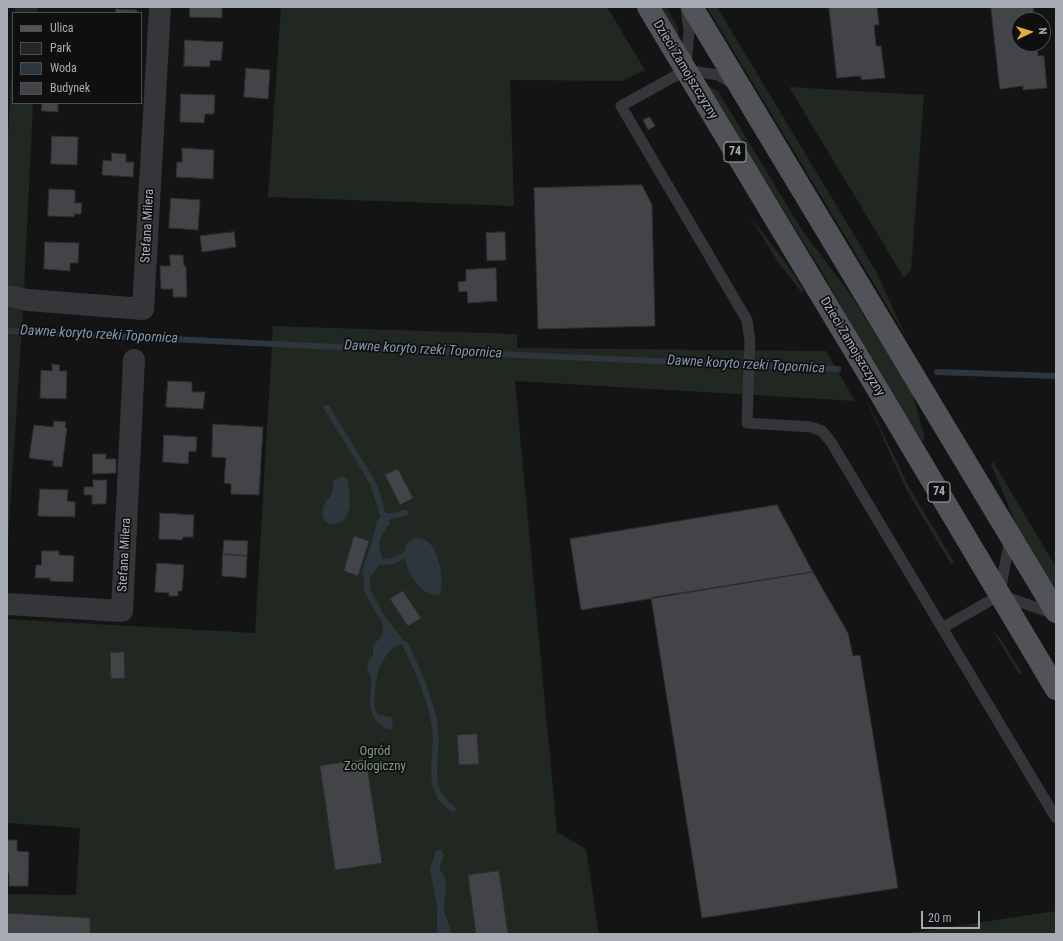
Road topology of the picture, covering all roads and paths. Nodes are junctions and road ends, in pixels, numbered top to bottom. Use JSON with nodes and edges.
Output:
{"nodes":[{"id":1,"x":160,"y":7,"type":"edge"},
{"id":2,"x":648,"y":7,"type":"edge"},
{"id":3,"x":686,"y":7,"type":"edge"},
{"id":4,"x":692,"y":7,"type":"edge"},
{"id":5,"x":686,"y":70,"type":"junction"},
{"id":6,"x":745,"y":94,"type":"junction"},
{"id":7,"x":7,"y":296,"type":"edge"},
{"id":8,"x":134,"y":360,"type":"dead end"},
{"id":9,"x":1010,"y":537,"type":"junction"},
{"id":10,"x":1000,"y":595,"type":"junction"},
{"id":11,"x":7,"y":604,"type":"edge"},
{"id":12,"x":1056,"y":613,"type":"edge"},
{"id":13,"x":942,"y":628,"type":"junction"},
{"id":14,"x":1056,"y":689,"type":"edge"},
{"id":15,"x":1056,"y":818,"type":"edge"}],
"edges":[{"from":1,"to":7,"type":"street","name":"Stefana Milera"},
{"from":2,"to":5,"type":"main road","name":"Dzieci Zamojszczyzny","number":"74"},
{"from":3,"to":5,"type":"lane"},
{"from":4,"to":6,"type":"main road"},
{"from":5,"to":6,"type":"lane"},
{"from":5,"to":10,"type":"main road","name":"Dzieci Zamojszczyzny","number":"74"},
{"from":5,"to":13,"type":"lane"},
{"from":6,"to":9,"type":"main road"},
{"from":8,"to":11,"type":"street","name":"Stefana Milera"},
{"from":9,"to":10,"type":"lane"},
{"from":9,"to":12,"type":"main road"},
{"from":10,"to":12,"type":"lane"},
{"from":10,"to":13,"type":"lane"},
{"from":10,"to":14,"type":"main road","name":"Dzieci Zamojszczyzny","number":"74"},
{"from":13,"to":15,"type":"lane"}]}
